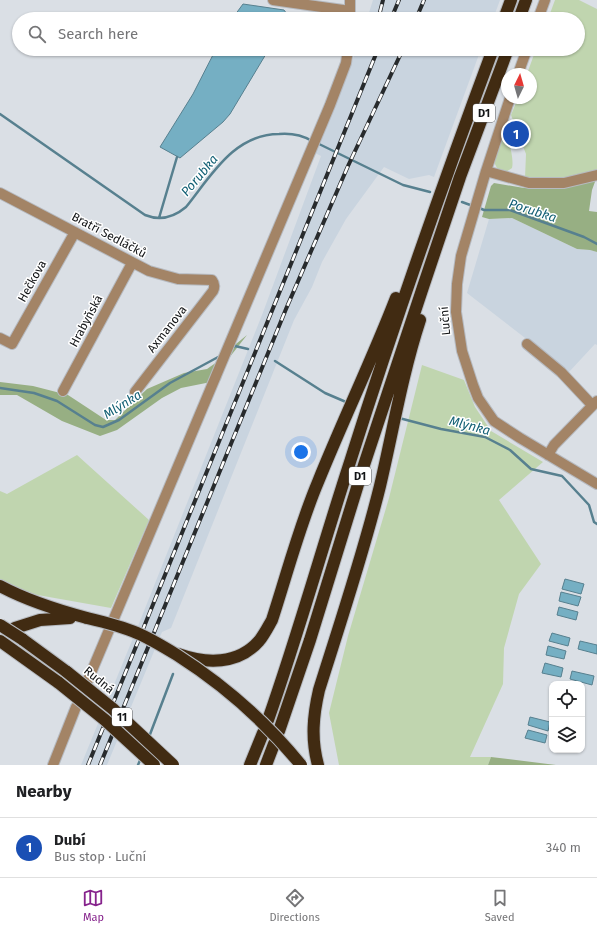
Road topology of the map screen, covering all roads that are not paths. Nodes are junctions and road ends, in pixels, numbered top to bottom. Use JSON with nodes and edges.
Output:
{"nodes":[{"id":1,"x":272,"y":0,"type":"edge"},
{"id":2,"x":350,"y":0,"type":"edge"},
{"id":3,"x":511,"y":0,"type":"edge"},
{"id":4,"x":526,"y":0,"type":"edge"},
{"id":5,"x":545,"y":0,"type":"edge"},
{"id":6,"x":334,"y":12,"type":"edge"},
{"id":7,"x":350,"y":12,"type":"edge"},
{"id":8,"x":507,"y":12,"type":"edge"},
{"id":9,"x":522,"y":12,"type":"edge"},
{"id":10,"x":541,"y":12,"type":"edge"},
{"id":11,"x":347,"y":56,"type":"edge"},
{"id":12,"x":490,"y":56,"type":"edge"},
{"id":13,"x":505,"y":56,"type":"edge"},
{"id":14,"x":524,"y":56,"type":"edge"},
{"id":15,"x":520,"y":68,"type":"edge"},
{"id":16,"x":508,"y":104,"type":"edge"},
{"id":17,"x":486,"y":171,"type":"junction"},
{"id":18,"x":597,"y":175,"type":"edge"},
{"id":19,"x":0,"y":193,"type":"edge"},
{"id":20,"x":432,"y":218,"type":"junction"},
{"id":21,"x":445,"y":223,"type":"junction"},
{"id":22,"x":75,"y":232,"type":"junction"},
{"id":23,"x":132,"y":263,"type":"junction"},
{"id":24,"x":212,"y":280,"type":"joint"},
{"id":25,"x":0,"y":338,"type":"edge"},
{"id":26,"x":527,"y":344,"type":"dead end"},
{"id":27,"x":63,"y":391,"type":"dead end"},
{"id":28,"x":135,"y":392,"type":"dead end"},
{"id":29,"x":595,"y":403,"type":"edge"},
{"id":30,"x":548,"y":455,"type":"junction"},
{"id":31,"x":597,"y":484,"type":"edge"},
{"id":32,"x":0,"y":586,"type":"edge"},
{"id":33,"x":87,"y":618,"type":"junction"},
{"id":34,"x":0,"y":625,"type":"edge"},
{"id":35,"x":15,"y":628,"type":"dead end"},
{"id":36,"x":5,"y":644,"type":"edge"},
{"id":37,"x":171,"y":652,"type":"junction"},
{"id":38,"x":88,"y":680,"type":"dead end"},
{"id":39,"x":76,"y":707,"type":"dead end"},
{"id":40,"x":268,"y":720,"type":"dead end"},
{"id":41,"x":279,"y":731,"type":"dead end"},
{"id":42,"x":263,"y":732,"type":"dead end"},
{"id":43,"x":274,"y":744,"type":"dead end"},
{"id":44,"x":53,"y":765,"type":"edge"},
{"id":45,"x":154,"y":765,"type":"edge"},
{"id":46,"x":173,"y":765,"type":"edge"},
{"id":47,"x":250,"y":765,"type":"edge"},
{"id":48,"x":266,"y":765,"type":"edge"},
{"id":49,"x":301,"y":765,"type":"edge"},
{"id":50,"x":318,"y":765,"type":"edge"}],
"edges":[{"from":1,"to":6,"type":"street"},
{"from":2,"to":7,"type":"street"},
{"from":3,"to":8,"type":"highway"},
{"from":4,"to":9,"type":"highway"},
{"from":5,"to":10,"type":"street"},
{"from":11,"to":38,"type":"street"},
{"from":12,"to":20,"type":"highway","number":"D1"},
{"from":13,"to":21,"type":"highway","number":"D1"},
{"from":14,"to":15,"type":"street"},
{"from":16,"to":17,"type":"street","name":"Luční"},
{"from":17,"to":18,"type":"street"},
{"from":17,"to":30,"type":"street","name":"Luční"},
{"from":19,"to":22,"type":"street","name":"Bratří Sedláčků"},
{"from":20,"to":37,"type":"highway","bridge":true},
{"from":20,"to":40,"type":"highway","number":"D1"},
{"from":21,"to":41,"type":"highway","number":"D1"},
{"from":21,"to":50,"type":"highway"},
{"from":22,"to":23,"type":"street","name":"Bratří Sedláčků"},
{"from":22,"to":25,"type":"street","name":"Hečkova"},
{"from":23,"to":24,"type":"street","name":"Bratří Sedláčků"},
{"from":23,"to":27,"type":"street","name":"Hrabyňská"},
{"from":24,"to":28,"type":"street","name":"Axmanova"},
{"from":26,"to":29,"type":"street"},
{"from":29,"to":30,"type":"street"},
{"from":30,"to":31,"type":"street","name":"Luční"},
{"from":32,"to":33,"type":"highway"},
{"from":33,"to":35,"type":"highway"},
{"from":33,"to":37,"type":"highway","bridge":true},
{"from":34,"to":46,"type":"highway","name":"Rudná","number":"11","bridge":true},
{"from":36,"to":45,"type":"highway","number":"11","bridge":true},
{"from":37,"to":49,"type":"highway","bridge":true},
{"from":39,"to":44,"type":"street"},
{"from":42,"to":47,"type":"highway"},
{"from":43,"to":48,"type":"highway"}]}
